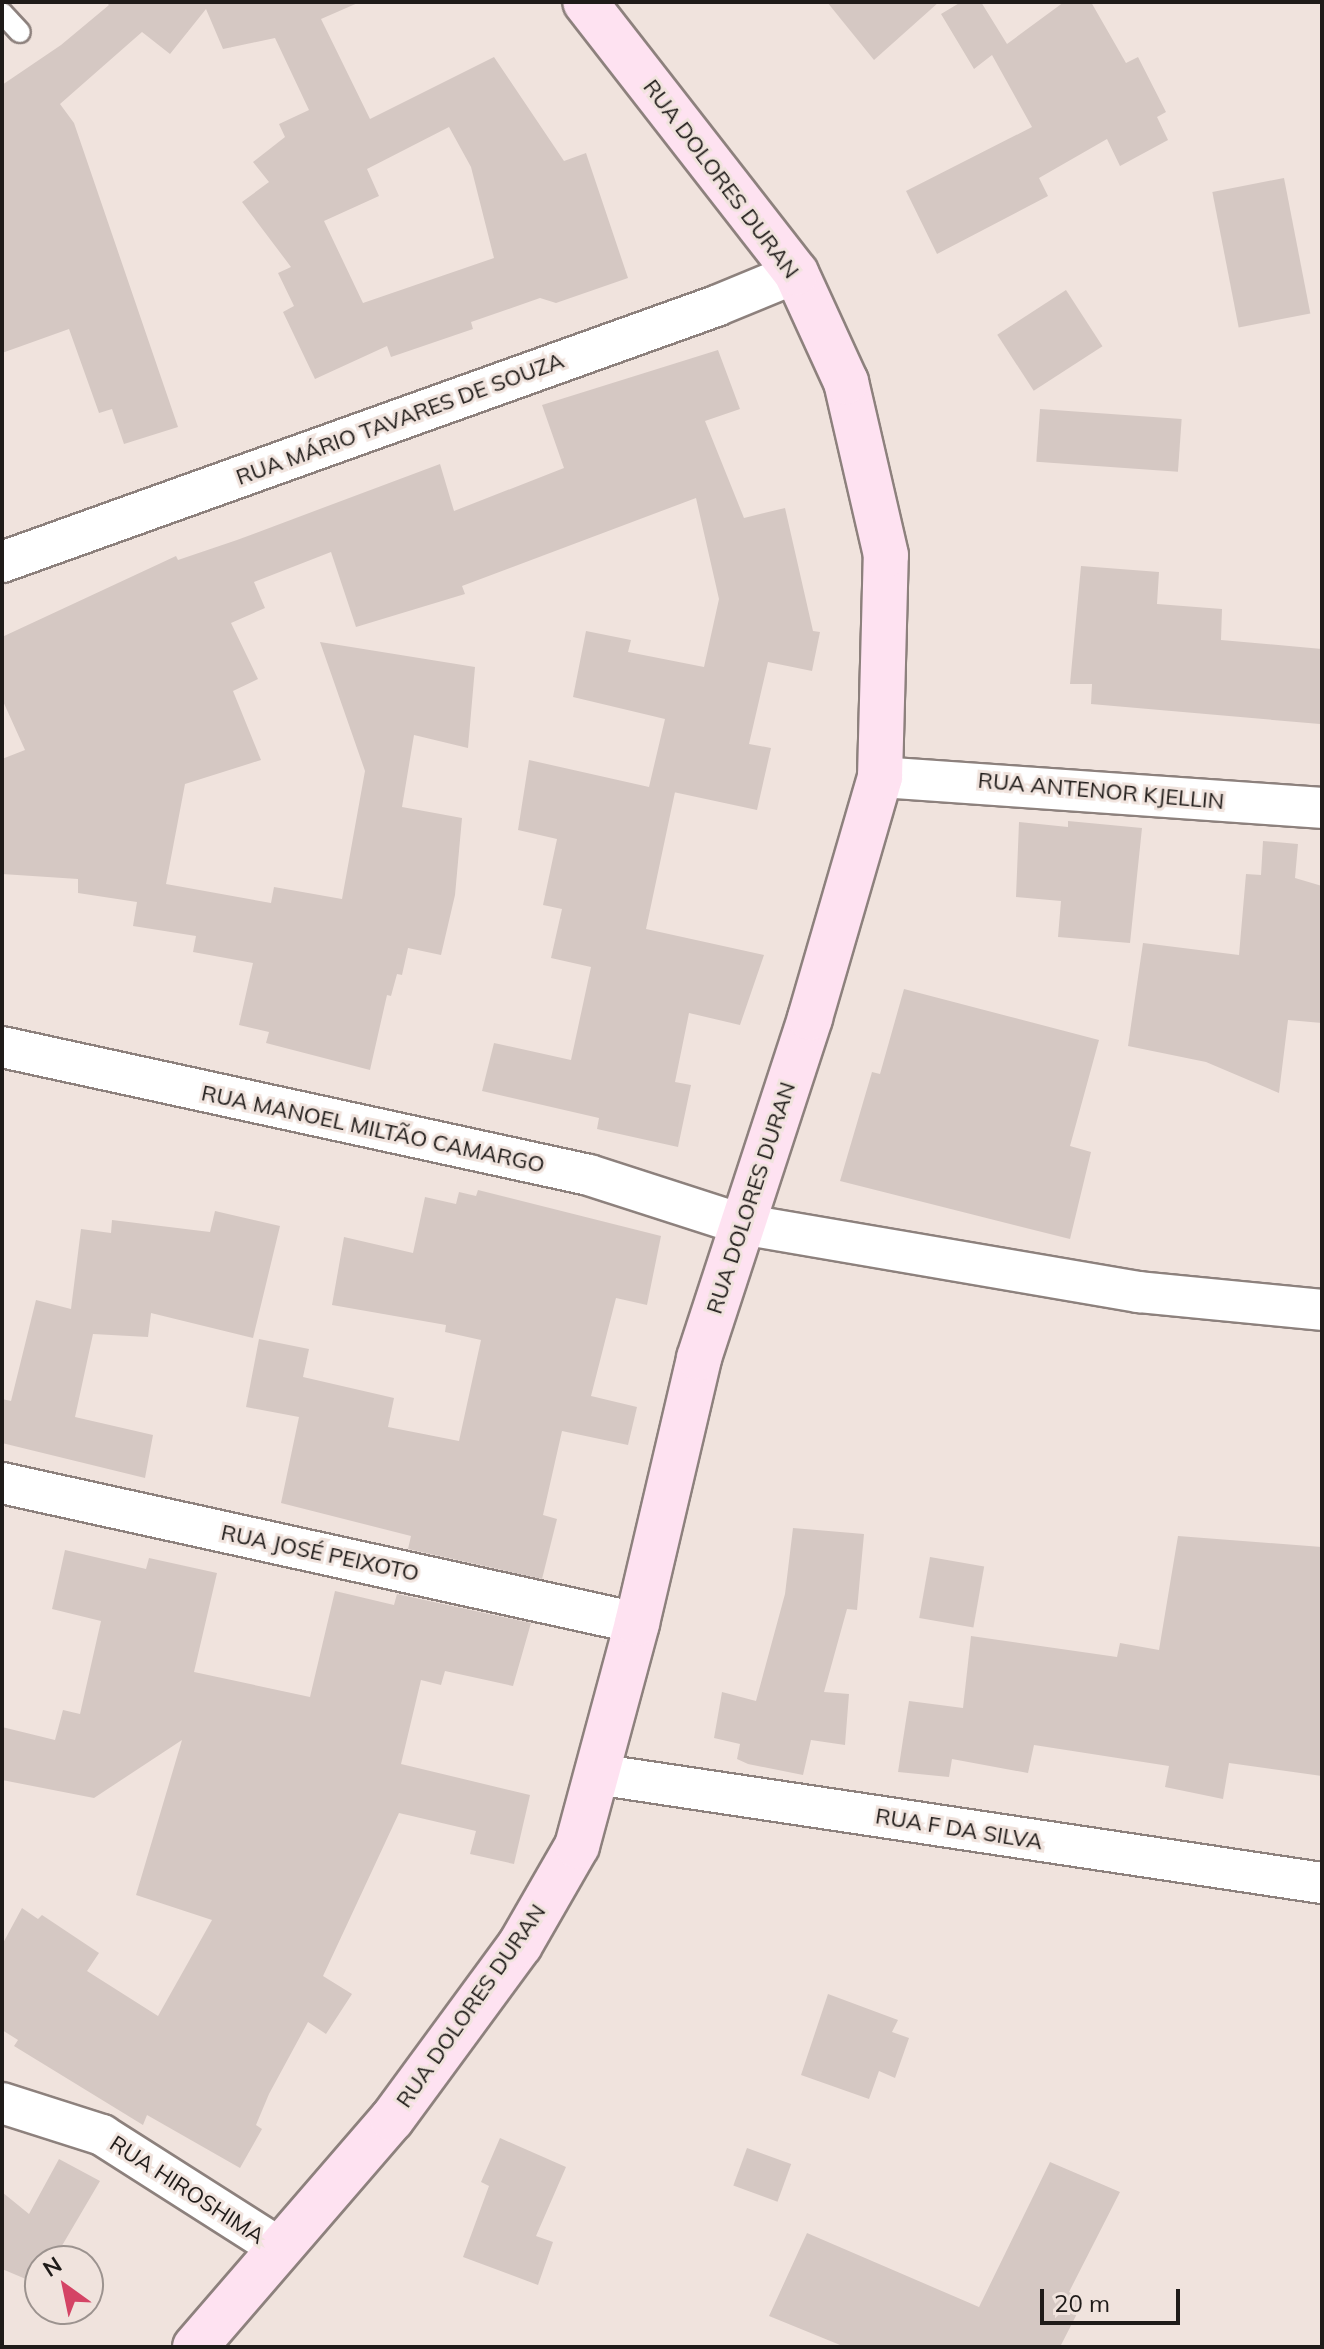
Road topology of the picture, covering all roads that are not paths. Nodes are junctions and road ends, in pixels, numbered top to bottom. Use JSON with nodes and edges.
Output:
{"nodes":[{"id":1,"x":585,"y":2,"type":"edge"},
{"id":2,"x":2,"y":13,"type":"edge"},
{"id":3,"x":20,"y":32,"type":"dead end"},
{"id":4,"x":796,"y":273,"type":"junction"},
{"id":5,"x":2,"y":562,"type":"edge"},
{"id":6,"x":880,"y":777,"type":"junction"},
{"id":7,"x":1322,"y":808,"type":"edge"},
{"id":8,"x":2,"y":1047,"type":"edge"},
{"id":9,"x":741,"y":1224,"type":"junction"},
{"id":10,"x":1322,"y":1310,"type":"edge"},
{"id":11,"x":2,"y":1483,"type":"edge"},
{"id":12,"x":637,"y":1623,"type":"junction"},
{"id":13,"x":596,"y":1774,"type":"junction"},
{"id":14,"x":1322,"y":1883,"type":"edge"},
{"id":15,"x":2,"y":2103,"type":"edge"},
{"id":16,"x":281,"y":2249,"type":"junction"},
{"id":17,"x":195,"y":2347,"type":"edge"}],
"edges":[{"from":1,"to":4,"type":"street","name":"RUA DOLORES DURAN"},
{"from":2,"to":3,"type":"lane"},
{"from":4,"to":5,"type":"street","name":"RUA MÁRIO TAVARES DE SOUZA"},
{"from":4,"to":6,"type":"street","name":"RUA DOLORES DURAN"},
{"from":6,"to":7,"type":"street","name":"RUA ANTENOR KJELLIN"},
{"from":6,"to":9,"type":"street","name":"RUA DOLORES DURAN"},
{"from":8,"to":9,"type":"street","name":"RUA MANOEL MILTÃO CAMARGO"},
{"from":9,"to":10,"type":"street","name":"RUA MANOEL MILTÃO CAMARGO"},
{"from":9,"to":12,"type":"street","name":"RUA DOLORES DURAN"},
{"from":11,"to":12,"type":"street","name":"RUA JOSÉ PEIXOTO"},
{"from":12,"to":13,"type":"street","name":"RUA DOLORES DURAN"},
{"from":13,"to":14,"type":"street","name":"RUA F DA SILVA"},
{"from":13,"to":16,"type":"street","name":"RUA DOLORES DURAN"},
{"from":15,"to":16,"type":"street","name":"RUA HIROSHIMA"},
{"from":16,"to":17,"type":"street","name":"RUA DOLORES DURAN"}]}
